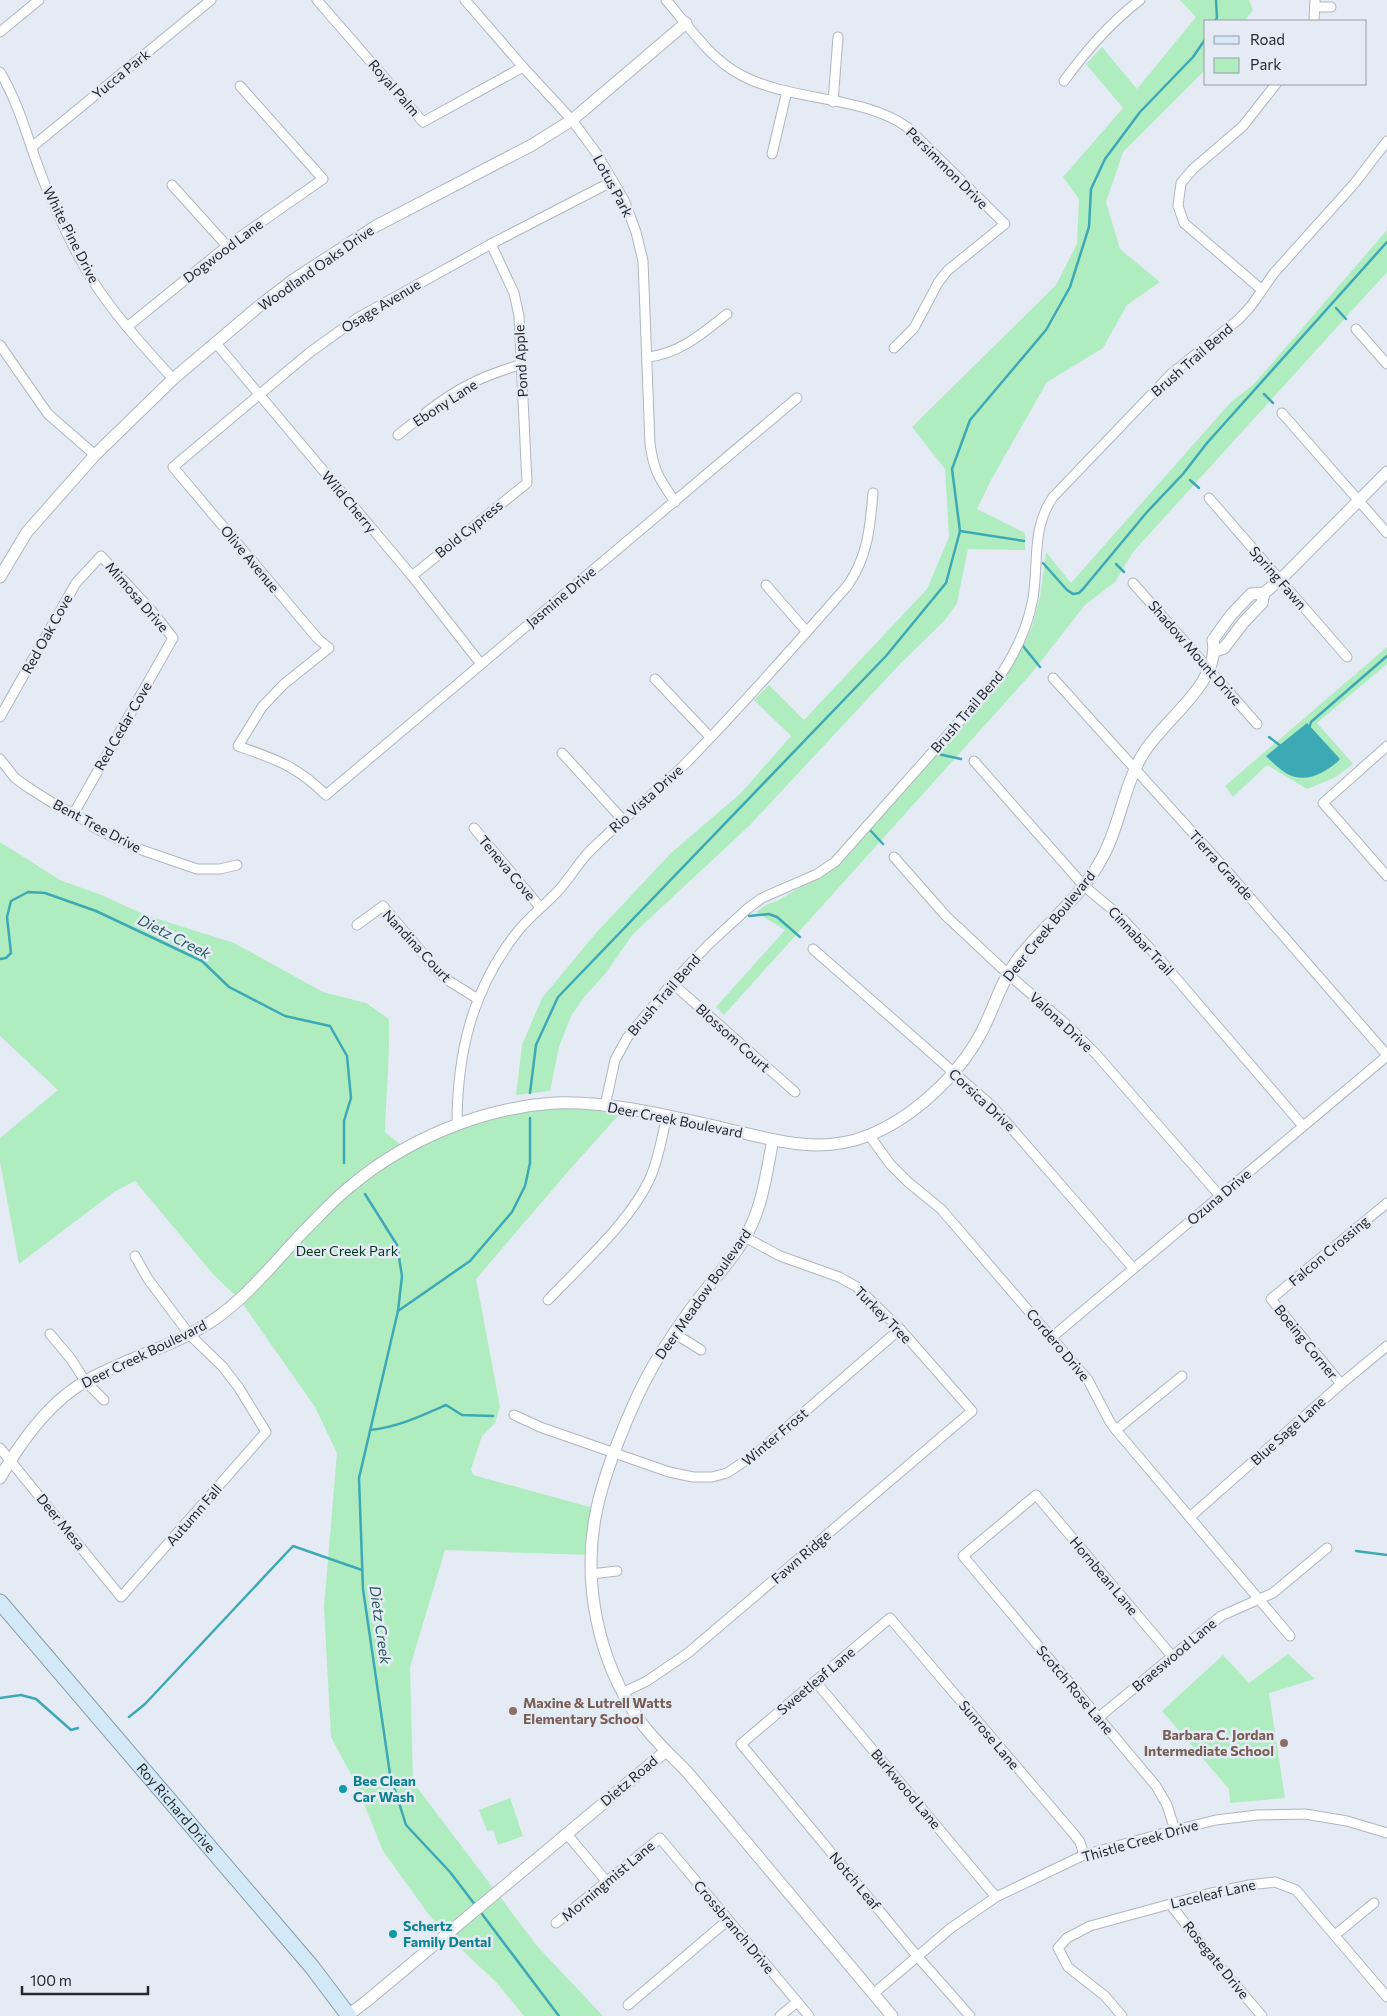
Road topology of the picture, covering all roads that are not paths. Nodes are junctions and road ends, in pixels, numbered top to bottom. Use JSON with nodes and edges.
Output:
{"nodes":[{"id":1,"x":39,"y":0,"type":"edge"},
{"id":2,"x":211,"y":0,"type":"edge"},
{"id":3,"x":317,"y":0,"type":"edge"},
{"id":4,"x":465,"y":0,"type":"edge"},
{"id":5,"x":666,"y":0,"type":"edge"},
{"id":6,"x":1140,"y":0,"type":"edge"},
{"id":7,"x":1316,"y":3,"type":"edge"},
{"id":8,"x":1331,"y":7,"type":"dead end"},
{"id":9,"x":1314,"y":20,"type":"edge"},
{"id":10,"x":686,"y":23,"type":"junction"},
{"id":11,"x":0,"y":32,"type":"edge"},
{"id":12,"x":838,"y":37,"type":"dead end"},
{"id":13,"x":523,"y":66,"type":"junction"},
{"id":14,"x":0,"y":72,"type":"edge"},
{"id":15,"x":1064,"y":82,"type":"dead end"},
{"id":16,"x":1275,"y":85,"type":"edge"},
{"id":17,"x":240,"y":86,"type":"dead end"},
{"id":18,"x":787,"y":91,"type":"junction"},
{"id":19,"x":833,"y":102,"type":"junction"},
{"id":20,"x":572,"y":120,"type":"junction"},
{"id":21,"x":1387,"y":141,"type":"edge"},
{"id":22,"x":32,"y":147,"type":"junction"},
{"id":23,"x":772,"y":154,"type":"dead end"},
{"id":24,"x":613,"y":181,"type":"junction"},
{"id":25,"x":172,"y":185,"type":"dead end"},
{"id":26,"x":491,"y":244,"type":"junction"},
{"id":27,"x":226,"y":246,"type":"junction"},
{"id":28,"x":1262,"y":290,"type":"junction"},
{"id":29,"x":727,"y":314,"type":"dead end"},
{"id":30,"x":127,"y":327,"type":"junction"},
{"id":31,"x":1356,"y":329,"type":"dead end"},
{"id":32,"x":215,"y":342,"type":"junction"},
{"id":33,"x":0,"y":345,"type":"edge"},
{"id":34,"x":894,"y":348,"type":"dead end"},
{"id":35,"x":648,"y":357,"type":"junction"},
{"id":36,"x":522,"y":364,"type":"junction"},
{"id":37,"x":1387,"y":364,"type":"edge"},
{"id":38,"x":173,"y":379,"type":"junction"},
{"id":39,"x":259,"y":395,"type":"junction"},
{"id":40,"x":797,"y":398,"type":"dead end"},
{"id":41,"x":1282,"y":413,"type":"dead end"},
{"id":42,"x":398,"y":435,"type":"dead end"},
{"id":43,"x":95,"y":455,"type":"junction"},
{"id":44,"x":173,"y":467,"type":"joint"},
{"id":45,"x":1387,"y":472,"type":"edge"},
{"id":46,"x":527,"y":482,"type":"joint"},
{"id":47,"x":873,"y":492,"type":"dead end"},
{"id":48,"x":1209,"y":498,"type":"dead end"},
{"id":49,"x":1359,"y":501,"type":"junction"},
{"id":50,"x":675,"y":502,"type":"junction"},
{"id":51,"x":1387,"y":533,"type":"edge"},
{"id":52,"x":100,"y":556,"type":"joint"},
{"id":53,"x":412,"y":576,"type":"junction"},
{"id":54,"x":0,"y":577,"type":"edge"},
{"id":55,"x":1280,"y":580,"type":"junction"},
{"id":56,"x":1133,"y":583,"type":"dead end"},
{"id":57,"x":766,"y":585,"type":"dead end"},
{"id":58,"x":807,"y":632,"type":"junction"},
{"id":59,"x":173,"y":638,"type":"joint"},
{"id":60,"x":1347,"y":657,"type":"dead end"},
{"id":61,"x":482,"y":664,"type":"junction"},
{"id":62,"x":1209,"y":668,"type":"junction"},
{"id":63,"x":1053,"y":678,"type":"dead end"},
{"id":64,"x":655,"y":679,"type":"dead end"},
{"id":65,"x":0,"y":717,"type":"edge"},
{"id":66,"x":1256,"y":724,"type":"dead end"},
{"id":67,"x":710,"y":737,"type":"junction"},
{"id":68,"x":1387,"y":746,"type":"edge"},
{"id":69,"x":562,"y":752,"type":"dead end"},
{"id":70,"x":0,"y":760,"type":"edge"},
{"id":71,"x":974,"y":760,"type":"dead end"},
{"id":72,"x":1134,"y":769,"type":"junction"},
{"id":73,"x":326,"y":795,"type":"joint"},
{"id":74,"x":74,"y":813,"type":"junction"},
{"id":75,"x":622,"y":820,"type":"junction"},
{"id":76,"x":474,"y":828,"type":"dead end"},
{"id":77,"x":894,"y":857,"type":"dead end"},
{"id":78,"x":237,"y":865,"type":"dead end"},
{"id":79,"x":1387,"y":876,"type":"edge"},
{"id":80,"x":1084,"y":886,"type":"junction"},
{"id":81,"x":540,"y":908,"type":"junction"},
{"id":82,"x":357,"y":926,"type":"dead end"},
{"id":83,"x":813,"y":949,"type":"dead end"},
{"id":84,"x":1008,"y":974,"type":"junction"},
{"id":85,"x":672,"y":983,"type":"junction"},
{"id":86,"x":478,"y":999,"type":"junction"},
{"id":87,"x":1387,"y":1056,"type":"edge"},
{"id":88,"x":954,"y":1073,"type":"junction"},
{"id":89,"x":795,"y":1092,"type":"dead end"},
{"id":90,"x":605,"y":1106,"type":"junction"},
{"id":91,"x":668,"y":1116,"type":"junction"},
{"id":92,"x":457,"y":1125,"type":"junction"},
{"id":93,"x":1303,"y":1126,"type":"junction"},
{"id":94,"x":869,"y":1135,"type":"junction"},
{"id":95,"x":773,"y":1140,"type":"junction"},
{"id":96,"x":1220,"y":1196,"type":"junction"},
{"id":97,"x":1387,"y":1204,"type":"edge"},
{"id":98,"x":745,"y":1237,"type":"junction"},
{"id":99,"x":135,"y":1256,"type":"dead end"},
{"id":100,"x":1133,"y":1268,"type":"junction"},
{"id":101,"x":1271,"y":1299,"type":"joint"},
{"id":102,"x":548,"y":1300,"type":"dead end"},
{"id":103,"x":900,"y":1329,"type":"junction"},
{"id":104,"x":674,"y":1333,"type":"junction"},
{"id":105,"x":50,"y":1334,"type":"dead end"},
{"id":106,"x":189,"y":1334,"type":"junction"},
{"id":107,"x":1051,"y":1338,"type":"junction"},
{"id":108,"x":1387,"y":1346,"type":"edge"},
{"id":109,"x":701,"y":1350,"type":"dead end"},
{"id":110,"x":1182,"y":1376,"type":"dead end"},
{"id":111,"x":85,"y":1382,"type":"junction"},
{"id":112,"x":1341,"y":1384,"type":"junction"},
{"id":113,"x":104,"y":1400,"type":"dead end"},
{"id":114,"x":972,"y":1411,"type":"joint"},
{"id":115,"x":514,"y":1415,"type":"dead end"},
{"id":116,"x":1116,"y":1430,"type":"junction"},
{"id":117,"x":0,"y":1448,"type":"edge"},
{"id":118,"x":614,"y":1452,"type":"junction"},
{"id":119,"x":11,"y":1460,"type":"junction"},
{"id":120,"x":1,"y":1475,"type":"edge"},
{"id":121,"x":1036,"y":1495,"type":"joint"},
{"id":122,"x":1190,"y":1517,"type":"junction"},
{"id":123,"x":1327,"y":1548,"type":"dead end"},
{"id":124,"x":617,"y":1571,"type":"dead end"},
{"id":125,"x":591,"y":1574,"type":"junction"},
{"id":126,"x":121,"y":1597,"type":"joint"},
{"id":127,"x":1259,"y":1599,"type":"junction"},
{"id":128,"x":0,"y":1602,"type":"edge"},
{"id":129,"x":890,"y":1618,"type":"joint"},
{"id":130,"x":1290,"y":1636,"type":"dead end"},
{"id":131,"x":1172,"y":1656,"type":"junction"},
{"id":132,"x":815,"y":1681,"type":"junction"},
{"id":133,"x":624,"y":1692,"type":"junction"},
{"id":134,"x":1098,"y":1718,"type":"junction"},
{"id":135,"x":741,"y":1744,"type":"joint"},
{"id":136,"x":666,"y":1751,"type":"junction"},
{"id":137,"x":1175,"y":1830,"type":"junction"},
{"id":138,"x":1387,"y":1833,"type":"edge"},
{"id":139,"x":566,"y":1834,"type":"junction"},
{"id":140,"x":660,"y":1838,"type":"joint"},
{"id":141,"x":1084,"y":1855,"type":"junction"},
{"id":142,"x":607,"y":1882,"type":"junction"},
{"id":143,"x":996,"y":1897,"type":"junction"},
{"id":144,"x":1374,"y":1903,"type":"dead end"},
{"id":145,"x":1170,"y":1904,"type":"junction"},
{"id":146,"x":728,"y":1920,"type":"junction"},
{"id":147,"x":556,"y":1924,"type":"dead end"},
{"id":148,"x":1335,"y":1935,"type":"junction"},
{"id":149,"x":918,"y":1956,"type":"junction"},
{"id":150,"x":873,"y":1994,"type":"junction"},
{"id":151,"x":1387,"y":1997,"type":"edge"},
{"id":152,"x":797,"y":2002,"type":"junction"},
{"id":153,"x":628,"y":2005,"type":"dead end"},
{"id":154,"x":348,"y":2016,"type":"edge"},
{"id":155,"x":780,"y":2016,"type":"edge"},
{"id":156,"x":809,"y":2016,"type":"edge"},
{"id":157,"x":892,"y":2016,"type":"edge"},
{"id":158,"x":970,"y":2016,"type":"edge"},
{"id":159,"x":1122,"y":2016,"type":"edge"},
{"id":160,"x":1262,"y":2016,"type":"edge"}],
"edges":[{"from":1,"to":11,"type":"street"},
{"from":2,"to":22,"type":"street","name":"Yucca Park"},
{"from":3,"to":13,"type":"street","name":"Royal Palm"},
{"from":4,"to":13,"type":"street","name":"Lotus Park"},
{"from":5,"to":10,"type":"street","name":"Persimmon Drive"},
{"from":6,"to":15,"type":"street"},
{"from":7,"to":8,"type":"street"},
{"from":7,"to":9,"type":"street"},
{"from":10,"to":18,"type":"street","name":"Persimmon Drive"},
{"from":10,"to":20,"type":"street","name":"Woodland Oaks Drive"},
{"from":12,"to":19,"type":"street"},
{"from":13,"to":20,"type":"street","name":"Lotus Park"},
{"from":14,"to":22,"type":"street","name":"White Pine Drive"},
{"from":16,"to":28,"type":"street"},
{"from":17,"to":27,"type":"street","name":"Dogwood Lane"},
{"from":18,"to":19,"type":"street","name":"Persimmon Drive"},
{"from":18,"to":23,"type":"street"},
{"from":19,"to":34,"type":"street","name":"Persimmon Drive"},
{"from":20,"to":24,"type":"street","name":"Lotus Park"},
{"from":20,"to":32,"type":"street","name":"Woodland Oaks Drive"},
{"from":21,"to":28,"type":"street","name":"Brush Trail Bend"},
{"from":22,"to":30,"type":"street","name":"White Pine Drive"},
{"from":24,"to":26,"type":"street","name":"Osage Avenue"},
{"from":24,"to":35,"type":"street","name":"Lotus Park"},
{"from":25,"to":27,"type":"street"},
{"from":26,"to":36,"type":"street","name":"Pond Apple"},
{"from":26,"to":39,"type":"street","name":"Osage Avenue"},
{"from":27,"to":30,"type":"street","name":"Dogwood Lane"},
{"from":28,"to":85,"type":"street","name":"Brush Trail Bend"},
{"from":29,"to":35,"type":"street"},
{"from":30,"to":38,"type":"street","name":"White Pine Drive"},
{"from":31,"to":37,"type":"street"},
{"from":32,"to":38,"type":"street","name":"Woodland Oaks Drive"},
{"from":32,"to":39,"type":"street","name":"Wild Cherry"},
{"from":33,"to":43,"type":"street"},
{"from":35,"to":50,"type":"street","name":"Lotus Park"},
{"from":36,"to":42,"type":"street","name":"Ebony Lane"},
{"from":36,"to":46,"type":"street","name":"Pond Apple"},
{"from":38,"to":43,"type":"street","name":"Woodland Oaks Drive"},
{"from":39,"to":44,"type":"street","name":"Osage Avenue"},
{"from":39,"to":53,"type":"street","name":"Wild Cherry"},
{"from":40,"to":50,"type":"street","name":"Jasmine Drive"},
{"from":41,"to":49,"type":"street"},
{"from":43,"to":54,"type":"street","name":"Woodland Oaks Drive"},
{"from":44,"to":73,"type":"street","name":"Olive Avenue"},
{"from":45,"to":49,"type":"street","name":"Deer Creek Boulevard"},
{"from":46,"to":53,"type":"street","name":"Bold Cypress"},
{"from":47,"to":58,"type":"street","name":"Rio Vista Drive"},
{"from":48,"to":55,"type":"street","name":"Spring Fawn"},
{"from":49,"to":51,"type":"street"},
{"from":49,"to":55,"type":"street","name":"Deer Creek Boulevard"},
{"from":50,"to":61,"type":"street","name":"Jasmine Drive"},
{"from":52,"to":59,"type":"street","name":"Mimosa Drive"},
{"from":52,"to":65,"type":"street","name":"Red Oak Cove"},
{"from":53,"to":61,"type":"street","name":"Wild Cherry"},
{"from":55,"to":60,"type":"street","name":"Spring Fawn"},
{"from":55,"to":62,"type":"street","name":"Deer Creek Boulevard"},
{"from":56,"to":62,"type":"street","name":"Shadow Mount Drive"},
{"from":57,"to":58,"type":"street"},
{"from":58,"to":67,"type":"street","name":"Rio Vista Drive"},
{"from":59,"to":74,"type":"street","name":"Red Cedar Cove"},
{"from":61,"to":73,"type":"street","name":"Jasmine Drive"},
{"from":62,"to":66,"type":"street","name":"Shadow Mount Drive"},
{"from":62,"to":72,"type":"street","name":"Deer Creek Boulevard"},
{"from":63,"to":72,"type":"street","name":"Tierra Grande"},
{"from":64,"to":67,"type":"street"},
{"from":67,"to":75,"type":"street","name":"Rio Vista Drive"},
{"from":68,"to":79,"type":"street"},
{"from":69,"to":75,"type":"street"},
{"from":70,"to":74,"type":"street","name":"Bent Tree Drive"},
{"from":71,"to":80,"type":"street","name":"Cinnabar Trail"},
{"from":72,"to":80,"type":"street","name":"Deer Creek Boulevard"},
{"from":72,"to":87,"type":"street","name":"Tierra Grande"},
{"from":74,"to":78,"type":"street","name":"Bent Tree Drive"},
{"from":75,"to":81,"type":"street","name":"Rio Vista Drive"},
{"from":76,"to":81,"type":"street","name":"Teneva Cove"},
{"from":77,"to":84,"type":"street","name":"Valona Drive"},
{"from":80,"to":84,"type":"street","name":"Deer Creek Boulevard"},
{"from":80,"to":93,"type":"street","name":"Cinnabar Trail"},
{"from":81,"to":86,"type":"street","name":"Rio Vista Drive"},
{"from":82,"to":86,"type":"street","name":"Nandina Court"},
{"from":83,"to":88,"type":"street","name":"Corsica Drive"},
{"from":84,"to":88,"type":"street","name":"Deer Creek Boulevard"},
{"from":84,"to":96,"type":"street","name":"Valona Drive"},
{"from":85,"to":89,"type":"street","name":"Blossom Court"},
{"from":85,"to":90,"type":"street","name":"Brush Trail Bend"},
{"from":86,"to":92,"type":"street","name":"Rio Vista Drive"},
{"from":87,"to":93,"type":"street","name":"Ozuna Drive"},
{"from":88,"to":94,"type":"street","name":"Deer Creek Boulevard"},
{"from":88,"to":100,"type":"street","name":"Corsica Drive"},
{"from":90,"to":91,"type":"street","name":"Deer Creek Boulevard"},
{"from":90,"to":92,"type":"street","name":"Deer Creek Boulevard"},
{"from":91,"to":95,"type":"street","name":"Deer Creek Boulevard"},
{"from":91,"to":102,"type":"street"},
{"from":92,"to":106,"type":"street","name":"Deer Creek Boulevard"},
{"from":93,"to":96,"type":"street","name":"Ozuna Drive"},
{"from":94,"to":95,"type":"street","name":"Deer Creek Boulevard"},
{"from":94,"to":107,"type":"street","name":"Cordero Drive"},
{"from":95,"to":98,"type":"street","name":"Deer Meadow Boulevard"},
{"from":96,"to":100,"type":"street","name":"Ozuna Drive"},
{"from":97,"to":101,"type":"street","name":"Falcon Crossing"},
{"from":98,"to":103,"type":"street","name":"Turkey Tree"},
{"from":98,"to":104,"type":"street","name":"Deer Meadow Boulevard"},
{"from":99,"to":106,"type":"street"},
{"from":100,"to":107,"type":"street","name":"Ozuna Drive"},
{"from":101,"to":112,"type":"street","name":"Boeing Corner"},
{"from":103,"to":114,"type":"street","name":"Turkey Tree"},
{"from":103,"to":118,"type":"street","name":"Winter Frost"},
{"from":104,"to":109,"type":"street"},
{"from":104,"to":118,"type":"street","name":"Deer Meadow Boulevard"},
{"from":105,"to":111,"type":"street"},
{"from":106,"to":111,"type":"street","name":"Deer Creek Boulevard"},
{"from":106,"to":126,"type":"street","name":"Autumn Fall"},
{"from":107,"to":116,"type":"street","name":"Cordero Drive"},
{"from":108,"to":112,"type":"street","name":"Blue Sage Lane"},
{"from":110,"to":116,"type":"street"},
{"from":111,"to":113,"type":"street"},
{"from":111,"to":119,"type":"street","name":"Deer Creek Boulevard"},
{"from":112,"to":122,"type":"street","name":"Blue Sage Lane"},
{"from":114,"to":133,"type":"street","name":"Fawn Ridge"},
{"from":115,"to":118,"type":"street","name":"Winter Frost"},
{"from":116,"to":122,"type":"street","name":"Cordero Drive"},
{"from":117,"to":119,"type":"street","name":"Deer Mesa"},
{"from":118,"to":125,"type":"street","name":"Deer Meadow Boulevard"},
{"from":119,"to":120,"type":"street","name":"Deer Creek Boulevard"},
{"from":119,"to":126,"type":"street","name":"Deer Mesa"},
{"from":121,"to":131,"type":"street","name":"Hornbean Lane"},
{"from":121,"to":134,"type":"street","name":"Scotch Rose Lane"},
{"from":122,"to":127,"type":"street","name":"Cordero Drive"},
{"from":123,"to":127,"type":"street","name":"Braeswood Lane"},
{"from":124,"to":125,"type":"street"},
{"from":125,"to":133,"type":"street","name":"Deer Meadow Boulevard"},
{"from":127,"to":130,"type":"street","name":"Cordero Drive"},
{"from":127,"to":131,"type":"street","name":"Braeswood Lane"},
{"from":128,"to":154,"type":"main road","name":"Roy Richard Drive"},
{"from":129,"to":132,"type":"street","name":"Sweetleaf Lane"},
{"from":129,"to":141,"type":"street","name":"Sunrose Lane"},
{"from":131,"to":134,"type":"street","name":"Braeswood Lane"},
{"from":132,"to":135,"type":"street","name":"Sweetleaf Lane"},
{"from":132,"to":143,"type":"street","name":"Burkwood Lane"},
{"from":133,"to":136,"type":"street","name":"Deer Meadow Boulevard"},
{"from":134,"to":137,"type":"street","name":"Scotch Rose Lane"},
{"from":135,"to":149,"type":"street","name":"Notch Leaf"},
{"from":136,"to":139,"type":"street","name":"Dietz Road"},
{"from":136,"to":150,"type":"street","name":"Dietz Road"},
{"from":137,"to":138,"type":"street","name":"Thistle Creek Drive"},
{"from":137,"to":141,"type":"street","name":"Thistle Creek Drive"},
{"from":139,"to":142,"type":"street"},
{"from":139,"to":154,"type":"street","name":"Dietz Road"},
{"from":140,"to":142,"type":"street","name":"Morningmist Lane"},
{"from":140,"to":146,"type":"street","name":"Crossbranch Drive"},
{"from":141,"to":143,"type":"street","name":"Thistle Creek Drive"},
{"from":142,"to":147,"type":"street","name":"Morningmist Lane"},
{"from":143,"to":149,"type":"street","name":"Thistle Creek Drive"},
{"from":144,"to":148,"type":"street"},
{"from":145,"to":148,"type":"street","name":"Laceleaf Lane"},
{"from":145,"to":159,"type":"street","name":"Laceleaf Lane"},
{"from":145,"to":160,"type":"street","name":"Rosegate Drive"},
{"from":146,"to":152,"type":"street","name":"Crossbranch Drive"},
{"from":146,"to":153,"type":"street"},
{"from":148,"to":151,"type":"street","name":"Laceleaf Lane"},
{"from":149,"to":150,"type":"street","name":"Thistle Creek Drive"},
{"from":149,"to":158,"type":"street","name":"Notch Leaf"},
{"from":150,"to":157,"type":"street","name":"Dietz Road"},
{"from":152,"to":155,"type":"street"},
{"from":152,"to":156,"type":"street","name":"Crossbranch Drive"}]}
